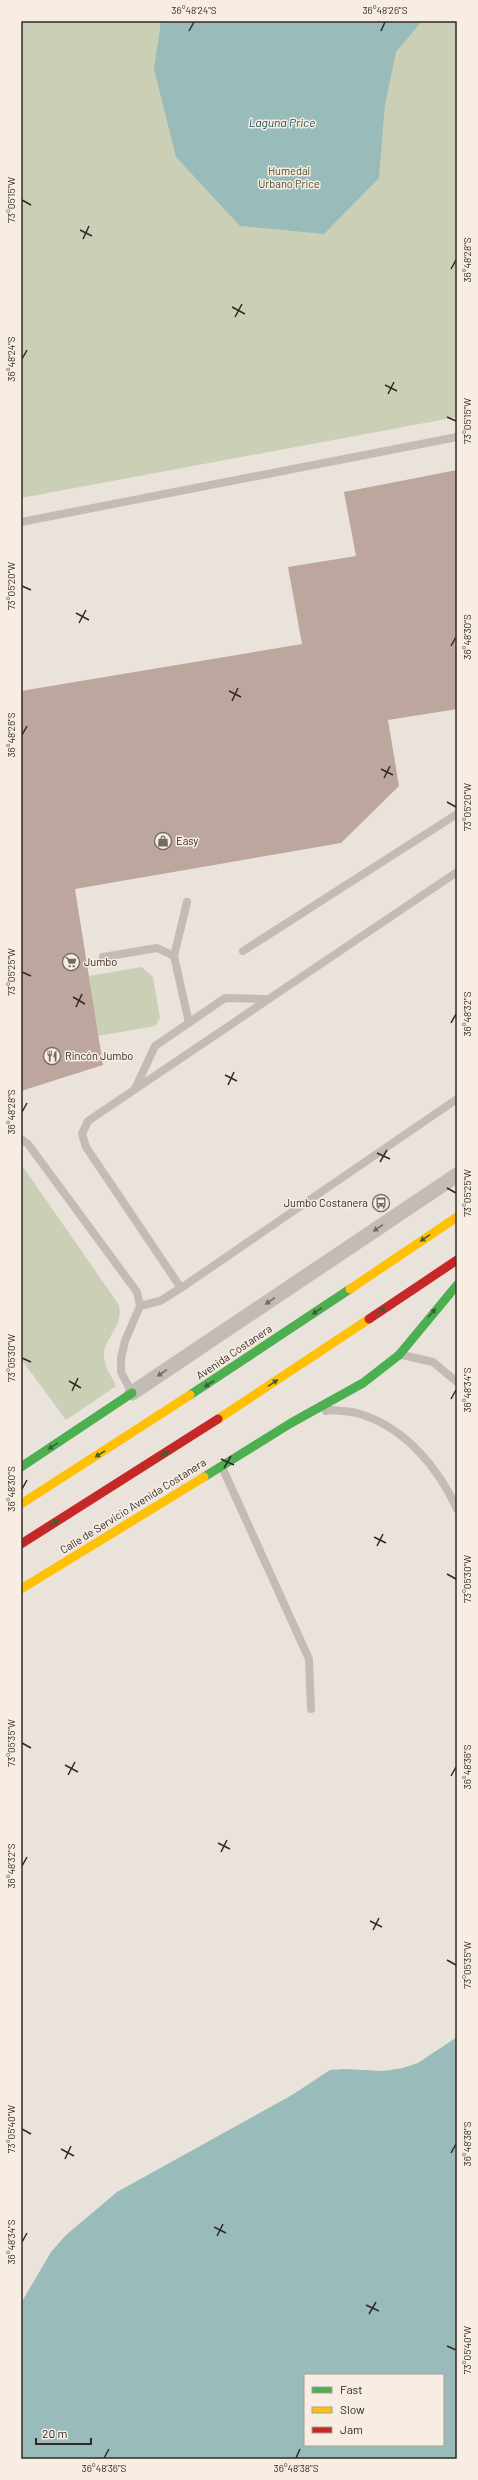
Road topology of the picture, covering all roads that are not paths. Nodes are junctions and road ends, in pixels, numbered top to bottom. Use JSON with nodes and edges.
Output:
{"nodes":[{"id":1,"x":457,"y":437,"type":"edge"},
{"id":2,"x":21,"y":522,"type":"edge"},
{"id":3,"x":457,"y":814,"type":"edge"},
{"id":4,"x":457,"y":872,"type":"edge"},
{"id":5,"x":187,"y":902,"type":"dead end"},
{"id":6,"x":243,"y":951,"type":"dead end"},
{"id":7,"x":174,"y":956,"type":"junction"},
{"id":8,"x":103,"y":957,"type":"dead end"},
{"id":9,"x":268,"y":999,"type":"junction"},
{"id":10,"x":189,"y":1023,"type":"junction"},
{"id":11,"x":135,"y":1090,"type":"junction"},
{"id":12,"x":457,"y":1099,"type":"edge"},
{"id":13,"x":21,"y":1139,"type":"edge"},
{"id":14,"x":457,"y":1175,"type":"edge"},
{"id":15,"x":457,"y":1216,"type":"edge"},
{"id":16,"x":457,"y":1260,"type":"edge"},
{"id":17,"x":457,"y":1285,"type":"edge"},
{"id":18,"x":181,"y":1288,"type":"junction"},
{"id":19,"x":140,"y":1306,"type":"junction"},
{"id":20,"x":399,"y":1355,"type":"junction"},
{"id":21,"x":457,"y":1382,"type":"edge"},
{"id":22,"x":132,"y":1393,"type":"junction"},
{"id":23,"x":291,"y":1423,"type":"junction"},
{"id":24,"x":222,"y":1466,"type":"junction"},
{"id":25,"x":21,"y":1467,"type":"edge"},
{"id":26,"x":21,"y":1504,"type":"edge"},
{"id":27,"x":457,"y":1510,"type":"edge"},
{"id":28,"x":21,"y":1544,"type":"edge"},
{"id":29,"x":21,"y":1589,"type":"edge"},
{"id":30,"x":311,"y":1709,"type":"dead end"}],
"edges":[{"from":1,"to":2,"type":"lane"},
{"from":3,"to":6,"type":"lane"},
{"from":4,"to":9,"type":"lane"},
{"from":5,"to":7,"type":"lane"},
{"from":7,"to":8,"type":"lane"},
{"from":7,"to":10,"type":"lane"},
{"from":9,"to":10,"type":"lane"},
{"from":9,"to":11,"type":"lane"},
{"from":10,"to":11,"type":"lane"},
{"from":11,"to":18,"type":"lane"},
{"from":12,"to":18,"type":"lane"},
{"from":13,"to":19,"type":"lane"},
{"from":14,"to":22,"type":"street","one_way":true},
{"from":15,"to":26,"type":"main road","name":"Avenida Costanera","one_way":true},
{"from":28,"to":16,"type":"main road","one_way":true},
{"from":20,"to":17,"type":"main road","name":"Calle de Servicio Avenida Costanera","one_way":true},
{"from":18,"to":19,"type":"lane"},
{"from":19,"to":22,"type":"lane"},
{"from":20,"to":21,"type":"lane"},
{"from":20,"to":23,"type":"main road","name":"Calle de Servicio Avenida Costanera"},
{"from":22,"to":25,"type":"main road","one_way":true},
{"from":23,"to":24,"type":"main road","name":"Calle de Servicio Avenida Costanera"},
{"from":23,"to":27,"type":"lane"},
{"from":24,"to":29,"type":"main road","name":"Calle de Servicio Avenida Costanera"},
{"from":24,"to":30,"type":"lane"}]}
